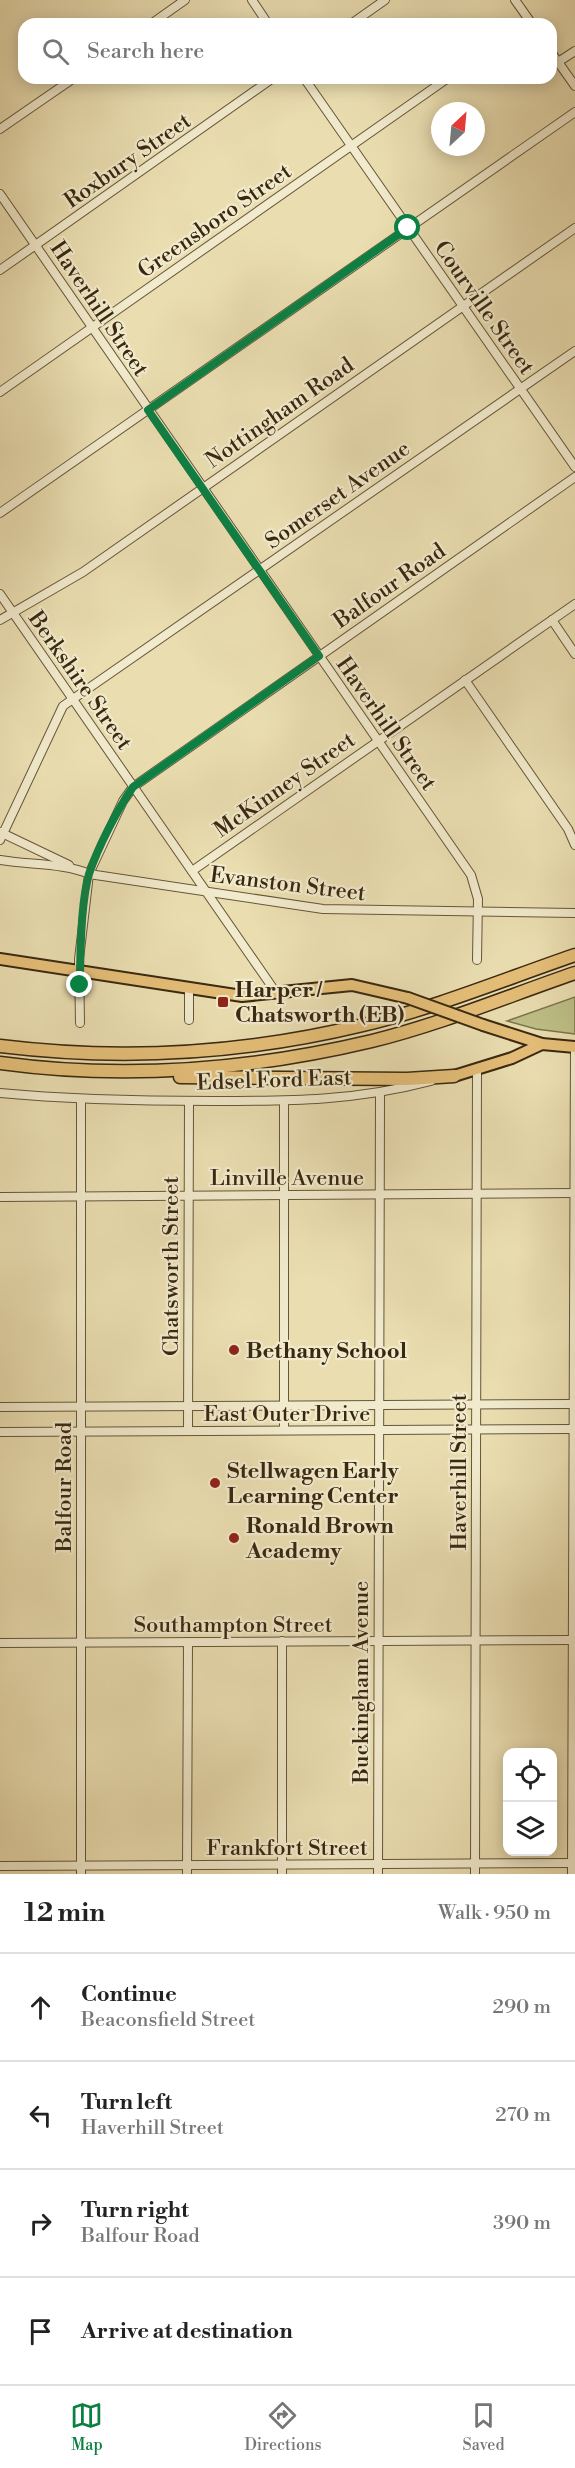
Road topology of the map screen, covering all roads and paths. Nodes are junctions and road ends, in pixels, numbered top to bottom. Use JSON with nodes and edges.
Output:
{"nodes":[{"id":1,"x":185,"y":0,"type":"edge"},
{"id":2,"x":252,"y":0,"type":"edge"},
{"id":3,"x":385,"y":0,"type":"edge"},
{"id":4,"x":515,"y":0,"type":"edge"},
{"id":5,"x":160,"y":18,"type":"edge"},
{"id":6,"x":264,"y":18,"type":"edge"},
{"id":7,"x":360,"y":18,"type":"edge"},
{"id":8,"x":526,"y":18,"type":"edge"},
{"id":9,"x":575,"y":51,"type":"edge"},
{"id":10,"x":558,"y":62,"type":"joint"},
{"id":11,"x":65,"y":84,"type":"edge"},
{"id":12,"x":265,"y":84,"type":"edge"},
{"id":13,"x":308,"y":84,"type":"edge"},
{"id":14,"x":440,"y":84,"type":"edge"},
{"id":15,"x":575,"y":86,"type":"edge"},
{"id":16,"x":575,"y":112,"type":"edge"},
{"id":17,"x":0,"y":129,"type":"edge"},
{"id":18,"x":352,"y":146,"type":"junction"},
{"id":19,"x":0,"y":194,"type":"edge"},
{"id":20,"x":408,"y":228,"type":"junction"},
{"id":21,"x":575,"y":228,"type":"edge"},
{"id":22,"x":36,"y":246,"type":"junction"},
{"id":23,"x":0,"y":270,"type":"edge"},
{"id":24,"x":463,"y":306,"type":"junction"},
{"id":25,"x":91,"y":327,"type":"junction"},
{"id":26,"x":575,"y":351,"type":"edge"},
{"id":27,"x":520,"y":388,"type":"junction"},
{"id":28,"x":0,"y":392,"type":"edge"},
{"id":29,"x":148,"y":410,"type":"junction"},
{"id":30,"x":575,"y":467,"type":"edge"},
{"id":31,"x":575,"y":477,"type":"edge"},
{"id":32,"x":202,"y":488,"type":"junction"},
{"id":33,"x":0,"y":513,"type":"edge"},
{"id":34,"x":260,"y":570,"type":"junction"},
{"id":35,"x":0,"y":594,"type":"edge"},
{"id":36,"x":575,"y":604,"type":"edge"},
{"id":37,"x":12,"y":611,"type":"junction"},
{"id":38,"x":0,"y":620,"type":"edge"},
{"id":39,"x":552,"y":620,"type":"junction"},
{"id":40,"x":575,"y":654,"type":"edge"},
{"id":41,"x":319,"y":656,"type":"junction"},
{"id":42,"x":465,"y":680,"type":"junction"},
{"id":43,"x":73,"y":700,"type":"junction"},
{"id":44,"x":378,"y":741,"type":"junction"},
{"id":45,"x":133,"y":787,"type":"junction"},
{"id":46,"x":1,"y":835,"type":"edge"},
{"id":47,"x":575,"y":845,"type":"edge"},
{"id":48,"x":0,"y":860,"type":"edge"},
{"id":49,"x":74,"y":867,"type":"junction"},
{"id":50,"x":192,"y":871,"type":"junction"},
{"id":51,"x":89,"y":874,"type":"junction"},
{"id":52,"x":206,"y":892,"type":"junction"},
{"id":53,"x":478,"y":912,"type":"junction"},
{"id":54,"x":575,"y":913,"type":"edge"},
{"id":55,"x":575,"y":955,"type":"edge"},
{"id":56,"x":0,"y":959,"type":"edge"},
{"id":57,"x":477,"y":960,"type":"dead end"},
{"id":58,"x":80,"y":971,"type":"junction"},
{"id":59,"x":575,"y":973,"type":"edge"},
{"id":60,"x":189,"y":988,"type":"junction"},
{"id":61,"x":277,"y":994,"type":"junction"},
{"id":62,"x":189,"y":1020,"type":"dead end"},
{"id":63,"x":80,"y":1023,"type":"dead end"},
{"id":64,"x":542,"y":1044,"type":"junction"},
{"id":65,"x":0,"y":1046,"type":"edge"},
{"id":66,"x":575,"y":1047,"type":"edge"},
{"id":67,"x":0,"y":1063,"type":"edge"},
{"id":68,"x":477,"y":1070,"type":"junction"},
{"id":69,"x":131,"y":1072,"type":"junction"},
{"id":70,"x":454,"y":1076,"type":"junction"},
{"id":71,"x":0,"y":1093,"type":"edge"},
{"id":72,"x":380,"y":1094,"type":"junction"},
{"id":73,"x":81,"y":1100,"type":"junction"},
{"id":74,"x":189,"y":1101,"type":"junction"},
{"id":75,"x":284,"y":1101,"type":"junction"},
{"id":76,"x":575,"y":1193,"type":"edge"},
{"id":77,"x":477,"y":1194,"type":"junction"},
{"id":78,"x":379,"y":1195,"type":"junction"},
{"id":79,"x":81,"y":1196,"type":"junction"},
{"id":80,"x":189,"y":1196,"type":"junction"},
{"id":81,"x":285,"y":1196,"type":"junction"},
{"id":82,"x":0,"y":1197,"type":"edge"},
{"id":83,"x":574,"y":1404,"type":"edge"},
{"id":84,"x":379,"y":1405,"type":"junction"},
{"id":85,"x":476,"y":1405,"type":"junction"},
{"id":86,"x":188,"y":1406,"type":"junction"},
{"id":87,"x":285,"y":1406,"type":"junction"},
{"id":88,"x":0,"y":1407,"type":"edge"},
{"id":89,"x":81,"y":1407,"type":"junction"},
{"id":90,"x":574,"y":1429,"type":"edge"},
{"id":91,"x":379,"y":1430,"type":"junction"},
{"id":92,"x":476,"y":1430,"type":"junction"},
{"id":93,"x":188,"y":1431,"type":"junction"},
{"id":94,"x":284,"y":1431,"type":"junction"},
{"id":95,"x":0,"y":1432,"type":"edge"},
{"id":96,"x":81,"y":1432,"type":"junction"},
{"id":97,"x":476,"y":1640,"type":"junction"},
{"id":98,"x":574,"y":1640,"type":"edge"},
{"id":99,"x":282,"y":1641,"type":"junction"},
{"id":100,"x":378,"y":1641,"type":"junction"},
{"id":101,"x":188,"y":1642,"type":"junction"},
{"id":102,"x":0,"y":1643,"type":"edge"},
{"id":103,"x":81,"y":1643,"type":"junction"},
{"id":104,"x":475,"y":1863,"type":"junction"},
{"id":105,"x":574,"y":1863,"type":"edge"},
{"id":106,"x":378,"y":1864,"type":"junction"},
{"id":107,"x":282,"y":1865,"type":"junction"},
{"id":108,"x":0,"y":1866,"type":"edge"},
{"id":109,"x":81,"y":1870,"type":"edge"},
{"id":110,"x":187,"y":1870,"type":"edge"},
{"id":111,"x":282,"y":1874,"type":"edge"},
{"id":112,"x":378,"y":1874,"type":"edge"},
{"id":113,"x":475,"y":1874,"type":"edge"},
{"id":114,"x":572,"y":1874,"type":"edge"}],
"edges":[{"from":1,"to":5,"type":"street"},
{"from":2,"to":6,"type":"street"},
{"from":3,"to":7,"type":"street"},
{"from":4,"to":8,"type":"street"},
{"from":9,"to":10,"type":"street"},
{"from":10,"to":15,"type":"street"},
{"from":11,"to":17,"type":"street"},
{"from":12,"to":22,"type":"street","name":"Roxbury Street"},
{"from":13,"to":18,"type":"street","name":"Courville Street"},
{"from":14,"to":18,"type":"street","name":"Greensboro Street"},
{"from":16,"to":20,"type":"street"},
{"from":18,"to":20,"type":"street","name":"Courville Street"},
{"from":18,"to":25,"type":"street","name":"Greensboro Street"},
{"from":19,"to":22,"type":"street","name":"Haverhill Street"},
{"from":20,"to":24,"type":"street","name":"Courville Street"},
{"from":20,"to":29,"type":"street"},
{"from":21,"to":24,"type":"street","name":"Nottingham Road"},
{"from":22,"to":23,"type":"street","name":"Roxbury Street"},
{"from":22,"to":25,"type":"street","name":"Haverhill Street"},
{"from":24,"to":27,"type":"street","name":"Courville Street"},
{"from":24,"to":32,"type":"street","name":"Nottingham Road"},
{"from":25,"to":28,"type":"street","name":"Greensboro Street"},
{"from":25,"to":29,"type":"street","name":"Haverhill Street"},
{"from":26,"to":27,"type":"street","name":"Somerset Avenue"},
{"from":27,"to":30,"type":"street","name":"Courville Street"},
{"from":27,"to":34,"type":"street","name":"Somerset Avenue"},
{"from":29,"to":32,"type":"street","name":"Haverhill Street"},
{"from":29,"to":33,"type":"street"},
{"from":31,"to":41,"type":"street","name":"Balfour Road"},
{"from":32,"to":34,"type":"street","name":"Haverhill Street"},
{"from":32,"to":37,"type":"street","name":"Nottingham Road"},
{"from":34,"to":41,"type":"street","name":"Haverhill Street"},
{"from":34,"to":43,"type":"street","name":"Somerset Avenue"},
{"from":35,"to":37,"type":"street","name":"Berkshire Street"},
{"from":36,"to":39,"type":"street","name":"McKinney Street"},
{"from":37,"to":38,"type":"street","name":"Nottingham Road"},
{"from":37,"to":43,"type":"street","name":"Berkshire Street"},
{"from":39,"to":40,"type":"street"},
{"from":39,"to":42,"type":"street","name":"McKinney Street"},
{"from":41,"to":44,"type":"street","name":"Haverhill Street"},
{"from":41,"to":45,"type":"street","name":"Balfour Road"},
{"from":42,"to":44,"type":"street","name":"McKinney Street"},
{"from":42,"to":47,"type":"street"},
{"from":43,"to":45,"type":"street","name":"Berkshire Street"},
{"from":43,"to":46,"type":"street","name":"Somerset Avenue"},
{"from":44,"to":50,"type":"street","name":"McKinney Street"},
{"from":44,"to":53,"type":"street","name":"Haverhill Street"},
{"from":45,"to":50,"type":"street","name":"Berkshire Street"},
{"from":45,"to":51,"type":"street","name":"Balfour Road"},
{"from":46,"to":49,"type":"street"},
{"from":48,"to":49,"type":"street","name":"Evanston Street"},
{"from":49,"to":51,"type":"street","name":"Evanston Street"},
{"from":50,"to":52,"type":"street","name":"Berkshire Street"},
{"from":51,"to":52,"type":"street","name":"Evanston Street"},
{"from":51,"to":58,"type":"street","name":"Balfour Road"},
{"from":52,"to":53,"type":"street","name":"Evanston Street"},
{"from":52,"to":61,"type":"street","name":"Berkshire Street"},
{"from":53,"to":54,"type":"street","name":"Evanston Street"},
{"from":53,"to":57,"type":"street","name":"Haverhill Street"},
{"from":55,"to":65,"type":"highway"},
{"from":56,"to":58,"type":"main road"},
{"from":58,"to":60,"type":"main road"},
{"from":58,"to":63,"type":"street","name":"Balfour Road"},
{"from":59,"to":69,"type":"highway"},
{"from":60,"to":61,"type":"main road"},
{"from":60,"to":62,"type":"street"},
{"from":61,"to":64,"type":"main road","bridge":true},
{"from":64,"to":66,"type":"main road"},
{"from":64,"to":68,"type":"main road","name":"Edsel Ford East"},
{"from":66,"to":76,"type":"street"},
{"from":67,"to":69,"type":"highway"},
{"from":68,"to":70,"type":"main road","name":"Edsel Ford East"},
{"from":68,"to":77,"type":"street","name":"Haverhill Street"},
{"from":69,"to":70,"type":"highway"},
{"from":70,"to":72,"type":"street","name":"Edsel Ford East"},
{"from":71,"to":73,"type":"street","name":"Edsel Ford East"},
{"from":72,"to":75,"type":"street","name":"Edsel Ford East"},
{"from":72,"to":78,"type":"street","name":"Buckingham Avenue"},
{"from":73,"to":74,"type":"street","name":"Edsel Ford East"},
{"from":73,"to":79,"type":"street","name":"Balfour Road"},
{"from":74,"to":75,"type":"street","name":"Edsel Ford East"},
{"from":74,"to":80,"type":"street","name":"Chatsworth Street"},
{"from":75,"to":81,"type":"street"},
{"from":76,"to":77,"type":"street","name":"Linville Avenue"},
{"from":76,"to":83,"type":"street"},
{"from":77,"to":78,"type":"street","name":"Linville Avenue"},
{"from":77,"to":85,"type":"street","name":"Haverhill Street"},
{"from":78,"to":81,"type":"street","name":"Linville Avenue"},
{"from":78,"to":84,"type":"street","name":"Buckingham Avenue"},
{"from":79,"to":80,"type":"street","name":"Linville Avenue"},
{"from":79,"to":82,"type":"street","name":"Linville Avenue"},
{"from":79,"to":89,"type":"street","name":"Balfour Road"},
{"from":80,"to":81,"type":"street","name":"Linville Avenue"},
{"from":80,"to":86,"type":"street","name":"Chatsworth Street"},
{"from":81,"to":87,"type":"street"},
{"from":83,"to":85,"type":"street","name":"East Outer Drive"},
{"from":83,"to":90,"type":"street"},
{"from":84,"to":85,"type":"street","name":"East Outer Drive"},
{"from":84,"to":87,"type":"street","name":"East Outer Drive"},
{"from":84,"to":91,"type":"street","name":"Buckingham Avenue"},
{"from":85,"to":92,"type":"street","name":"Haverhill Street"},
{"from":86,"to":87,"type":"street","name":"East Outer Drive"},
{"from":86,"to":89,"type":"street","name":"East Outer Drive"},
{"from":86,"to":93,"type":"street","name":"Chatsworth Street"},
{"from":87,"to":94,"type":"street"},
{"from":88,"to":89,"type":"street","name":"East Outer Drive"},
{"from":89,"to":96,"type":"street","name":"Balfour Road"},
{"from":90,"to":92,"type":"street","name":"East Outer Drive"},
{"from":90,"to":98,"type":"street"},
{"from":91,"to":92,"type":"street","name":"East Outer Drive"},
{"from":91,"to":94,"type":"street","name":"East Outer Drive"},
{"from":91,"to":100,"type":"street","name":"Buckingham Avenue"},
{"from":92,"to":97,"type":"street","name":"Haverhill Street"},
{"from":93,"to":94,"type":"street","name":"East Outer Drive"},
{"from":93,"to":96,"type":"street","name":"East Outer Drive"},
{"from":95,"to":96,"type":"street","name":"East Outer Drive"},
{"from":96,"to":103,"type":"street","name":"Balfour Road"},
{"from":97,"to":98,"type":"street","name":"Southampton Street"},
{"from":97,"to":100,"type":"street","name":"Southampton Street"},
{"from":97,"to":104,"type":"street","name":"Haverhill Street"},
{"from":98,"to":105,"type":"street"},
{"from":99,"to":100,"type":"street","name":"Southampton Street"},
{"from":99,"to":101,"type":"street","name":"Southampton Street"},
{"from":99,"to":107,"type":"street"},
{"from":100,"to":106,"type":"street","name":"Buckingham Avenue"},
{"from":101,"to":103,"type":"street","name":"Southampton Street"},
{"from":101,"to":110,"type":"street"},
{"from":102,"to":103,"type":"street","name":"Southampton Street"},
{"from":103,"to":109,"type":"street","name":"Balfour Road"},
{"from":104,"to":105,"type":"street","name":"Frankfort Street"},
{"from":104,"to":106,"type":"street","name":"Frankfort Street"},
{"from":104,"to":113,"type":"street","name":"Haverhill Street"},
{"from":105,"to":114,"type":"street"},
{"from":106,"to":107,"type":"street","name":"Frankfort Street"},
{"from":106,"to":112,"type":"street","name":"Buckingham Avenue"},
{"from":107,"to":110,"type":"street","name":"Frankfort Street"},
{"from":107,"to":111,"type":"street"},
{"from":108,"to":109,"type":"street","name":"Frankfort Street"},
{"from":109,"to":110,"type":"street","name":"Frankfort Street"}]}
